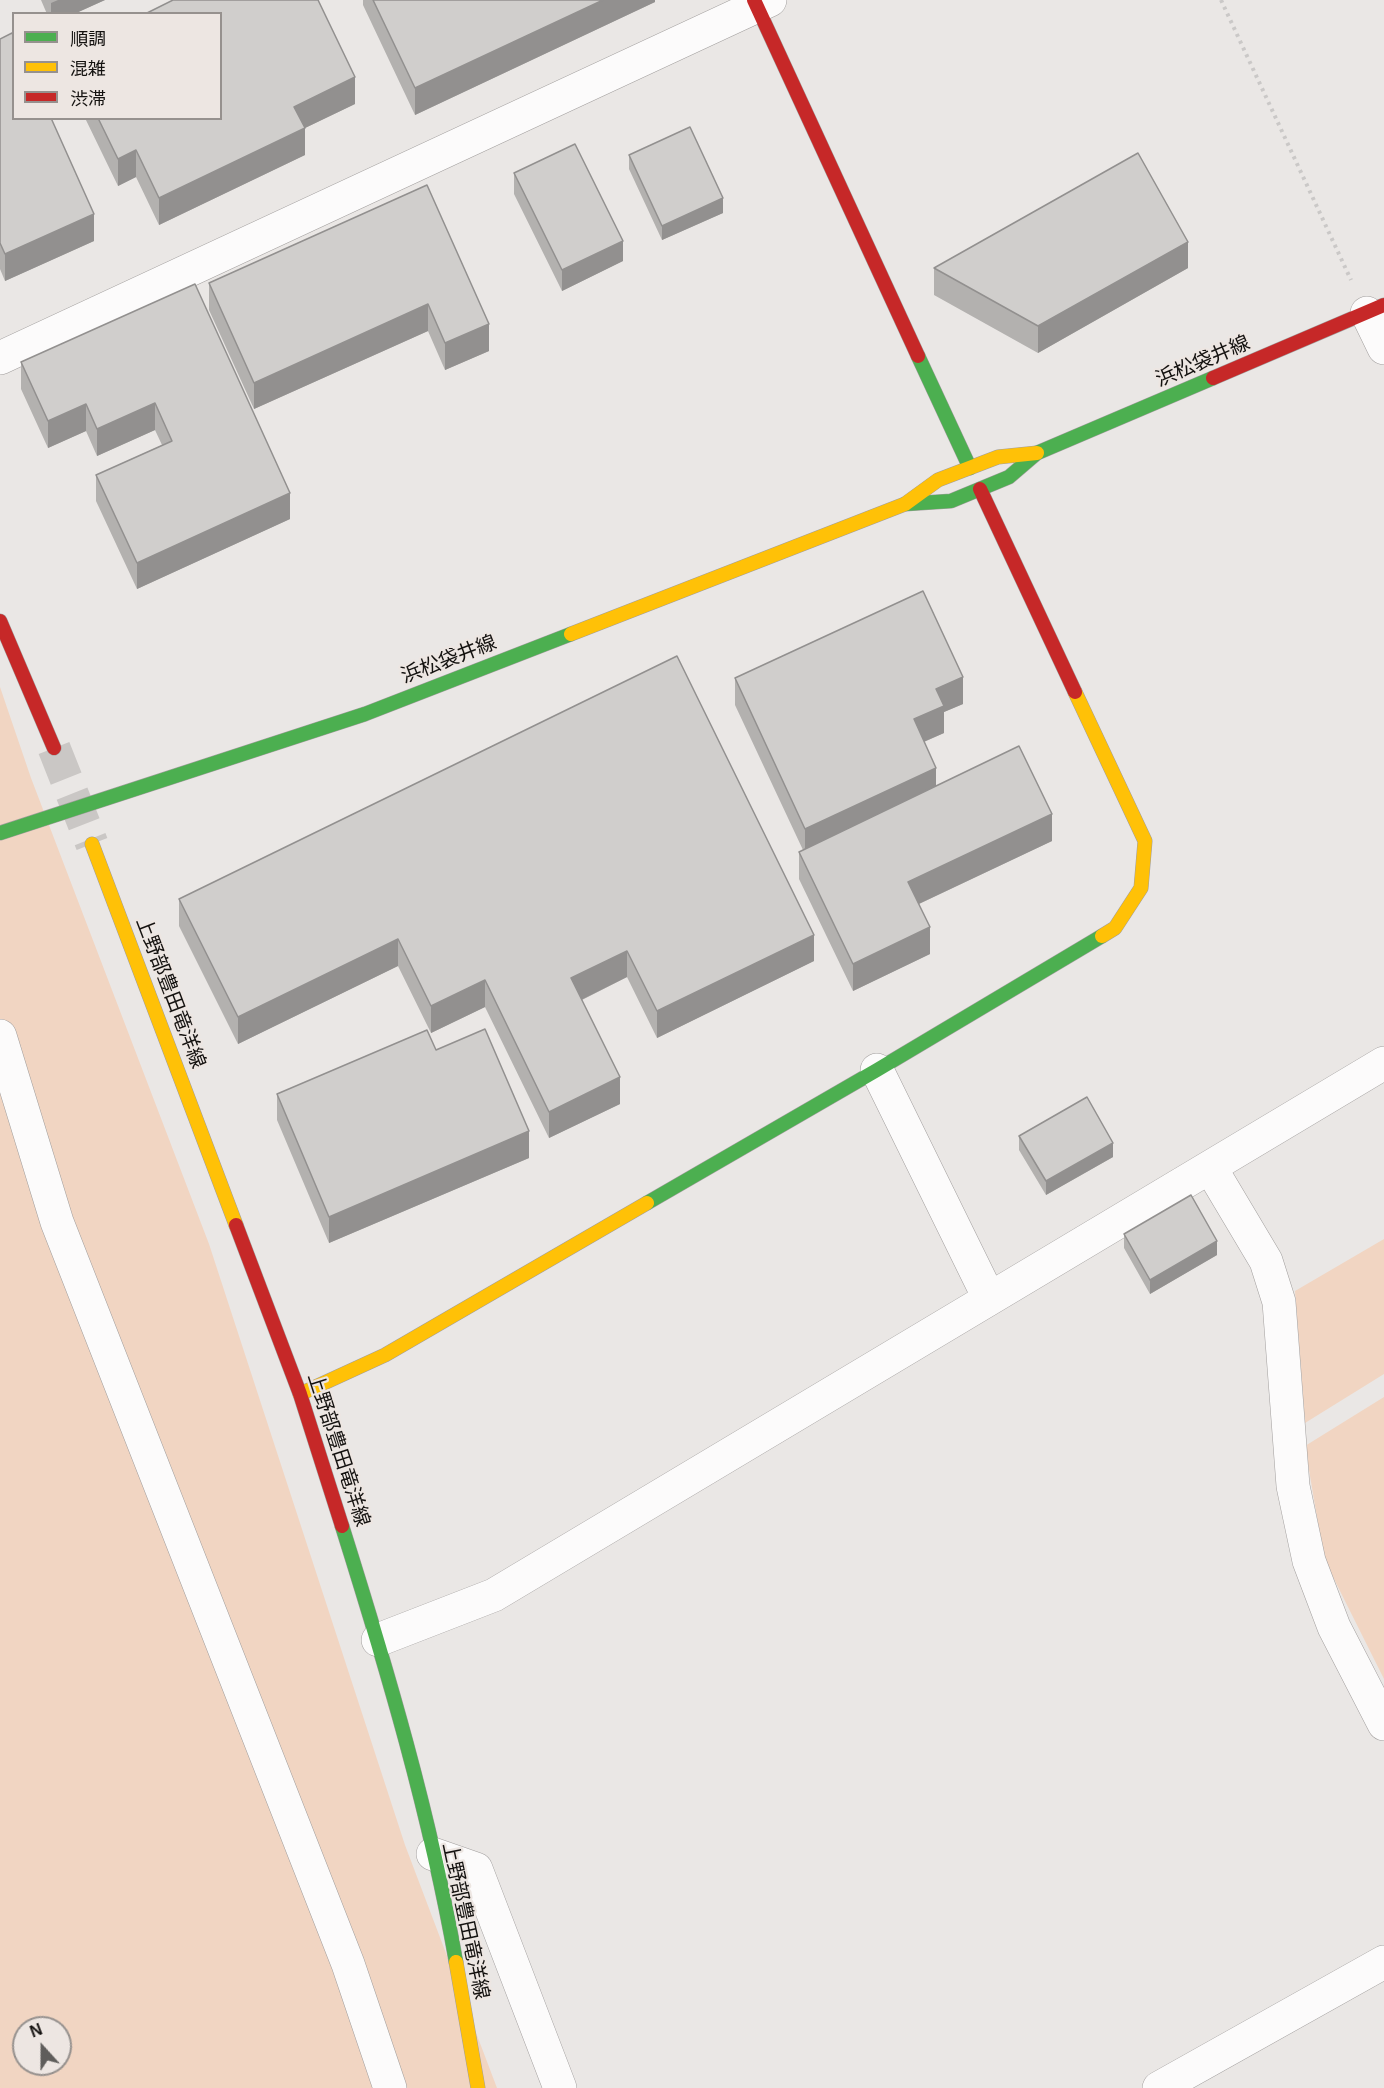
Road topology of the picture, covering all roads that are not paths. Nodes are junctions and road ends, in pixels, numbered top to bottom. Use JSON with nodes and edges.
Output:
{"nodes":[{"id":1,"x":760,"y":2,"type":"edge"},
{"id":2,"x":1375,"y":309,"type":"edge"},
{"id":3,"x":1384,"y":348,"type":"edge"},
{"id":4,"x":0,"y":358,"type":"edge"},
{"id":5,"x":1037,"y":453,"type":"junction"},
{"id":6,"x":970,"y":468,"type":"junction"},
{"id":7,"x":980,"y":489,"type":"junction"},
{"id":8,"x":905,"y":504,"type":"junction"},
{"id":9,"x":0,"y":621,"type":"edge"},
{"id":10,"x":54,"y":747,"type":"tunnel mouth"},
{"id":11,"x":0,"y":833,"type":"edge"},
{"id":12,"x":92,"y":844,"type":"tunnel mouth"},
{"id":13,"x":0,"y":1036,"type":"edge"},
{"id":14,"x":1384,"y":1062,"type":"edge"},
{"id":15,"x":877,"y":1070,"type":"junction"},
{"id":16,"x":1210,"y":1167,"type":"junction"},
{"id":17,"x":989,"y":1298,"type":"junction"},
{"id":18,"x":300,"y":1394,"type":"junction"},
{"id":19,"x":378,"y":1640,"type":"junction"},
{"id":20,"x":1384,"y":1724,"type":"edge"},
{"id":21,"x":432,"y":1854,"type":"junction"},
{"id":22,"x":1384,"y":1962,"type":"edge"},
{"id":23,"x":390,"y":2088,"type":"edge"},
{"id":24,"x":478,"y":2088,"type":"edge"},
{"id":25,"x":560,"y":2088,"type":"edge"},
{"id":26,"x":1159,"y":2088,"type":"edge"}],
"edges":[{"from":1,"to":4,"type":"street"},
{"from":1,"to":6,"type":"main road"},
{"from":2,"to":3,"type":"street"},
{"from":2,"to":5,"type":"main road","name":"浜松袋井線"},
{"from":5,"to":6,"type":"main road","name":"浜松袋井線"},
{"from":5,"to":7,"type":"main road","name":"浜松袋井線"},
{"from":6,"to":8,"type":"main road","name":"浜松袋井線"},
{"from":7,"to":8,"type":"main road","name":"浜松袋井線"},
{"from":7,"to":15,"type":"main road"},
{"from":8,"to":11,"type":"main road","name":"浜松袋井線"},
{"from":9,"to":10,"type":"main road"},
{"from":12,"to":18,"type":"main road","name":"上野部豊田竜洋線"},
{"from":13,"to":23,"type":"street"},
{"from":14,"to":16,"type":"street"},
{"from":15,"to":17,"type":"street"},
{"from":15,"to":18,"type":"main road"},
{"from":16,"to":17,"type":"street"},
{"from":16,"to":20,"type":"street"},
{"from":17,"to":19,"type":"street"},
{"from":18,"to":19,"type":"main road","name":"上野部豊田竜洋線"},
{"from":19,"to":21,"type":"main road","name":"上野部豊田竜洋線"},
{"from":21,"to":24,"type":"main road","name":"上野部豊田竜洋線"},
{"from":21,"to":25,"type":"street"},
{"from":22,"to":26,"type":"street"}]}
